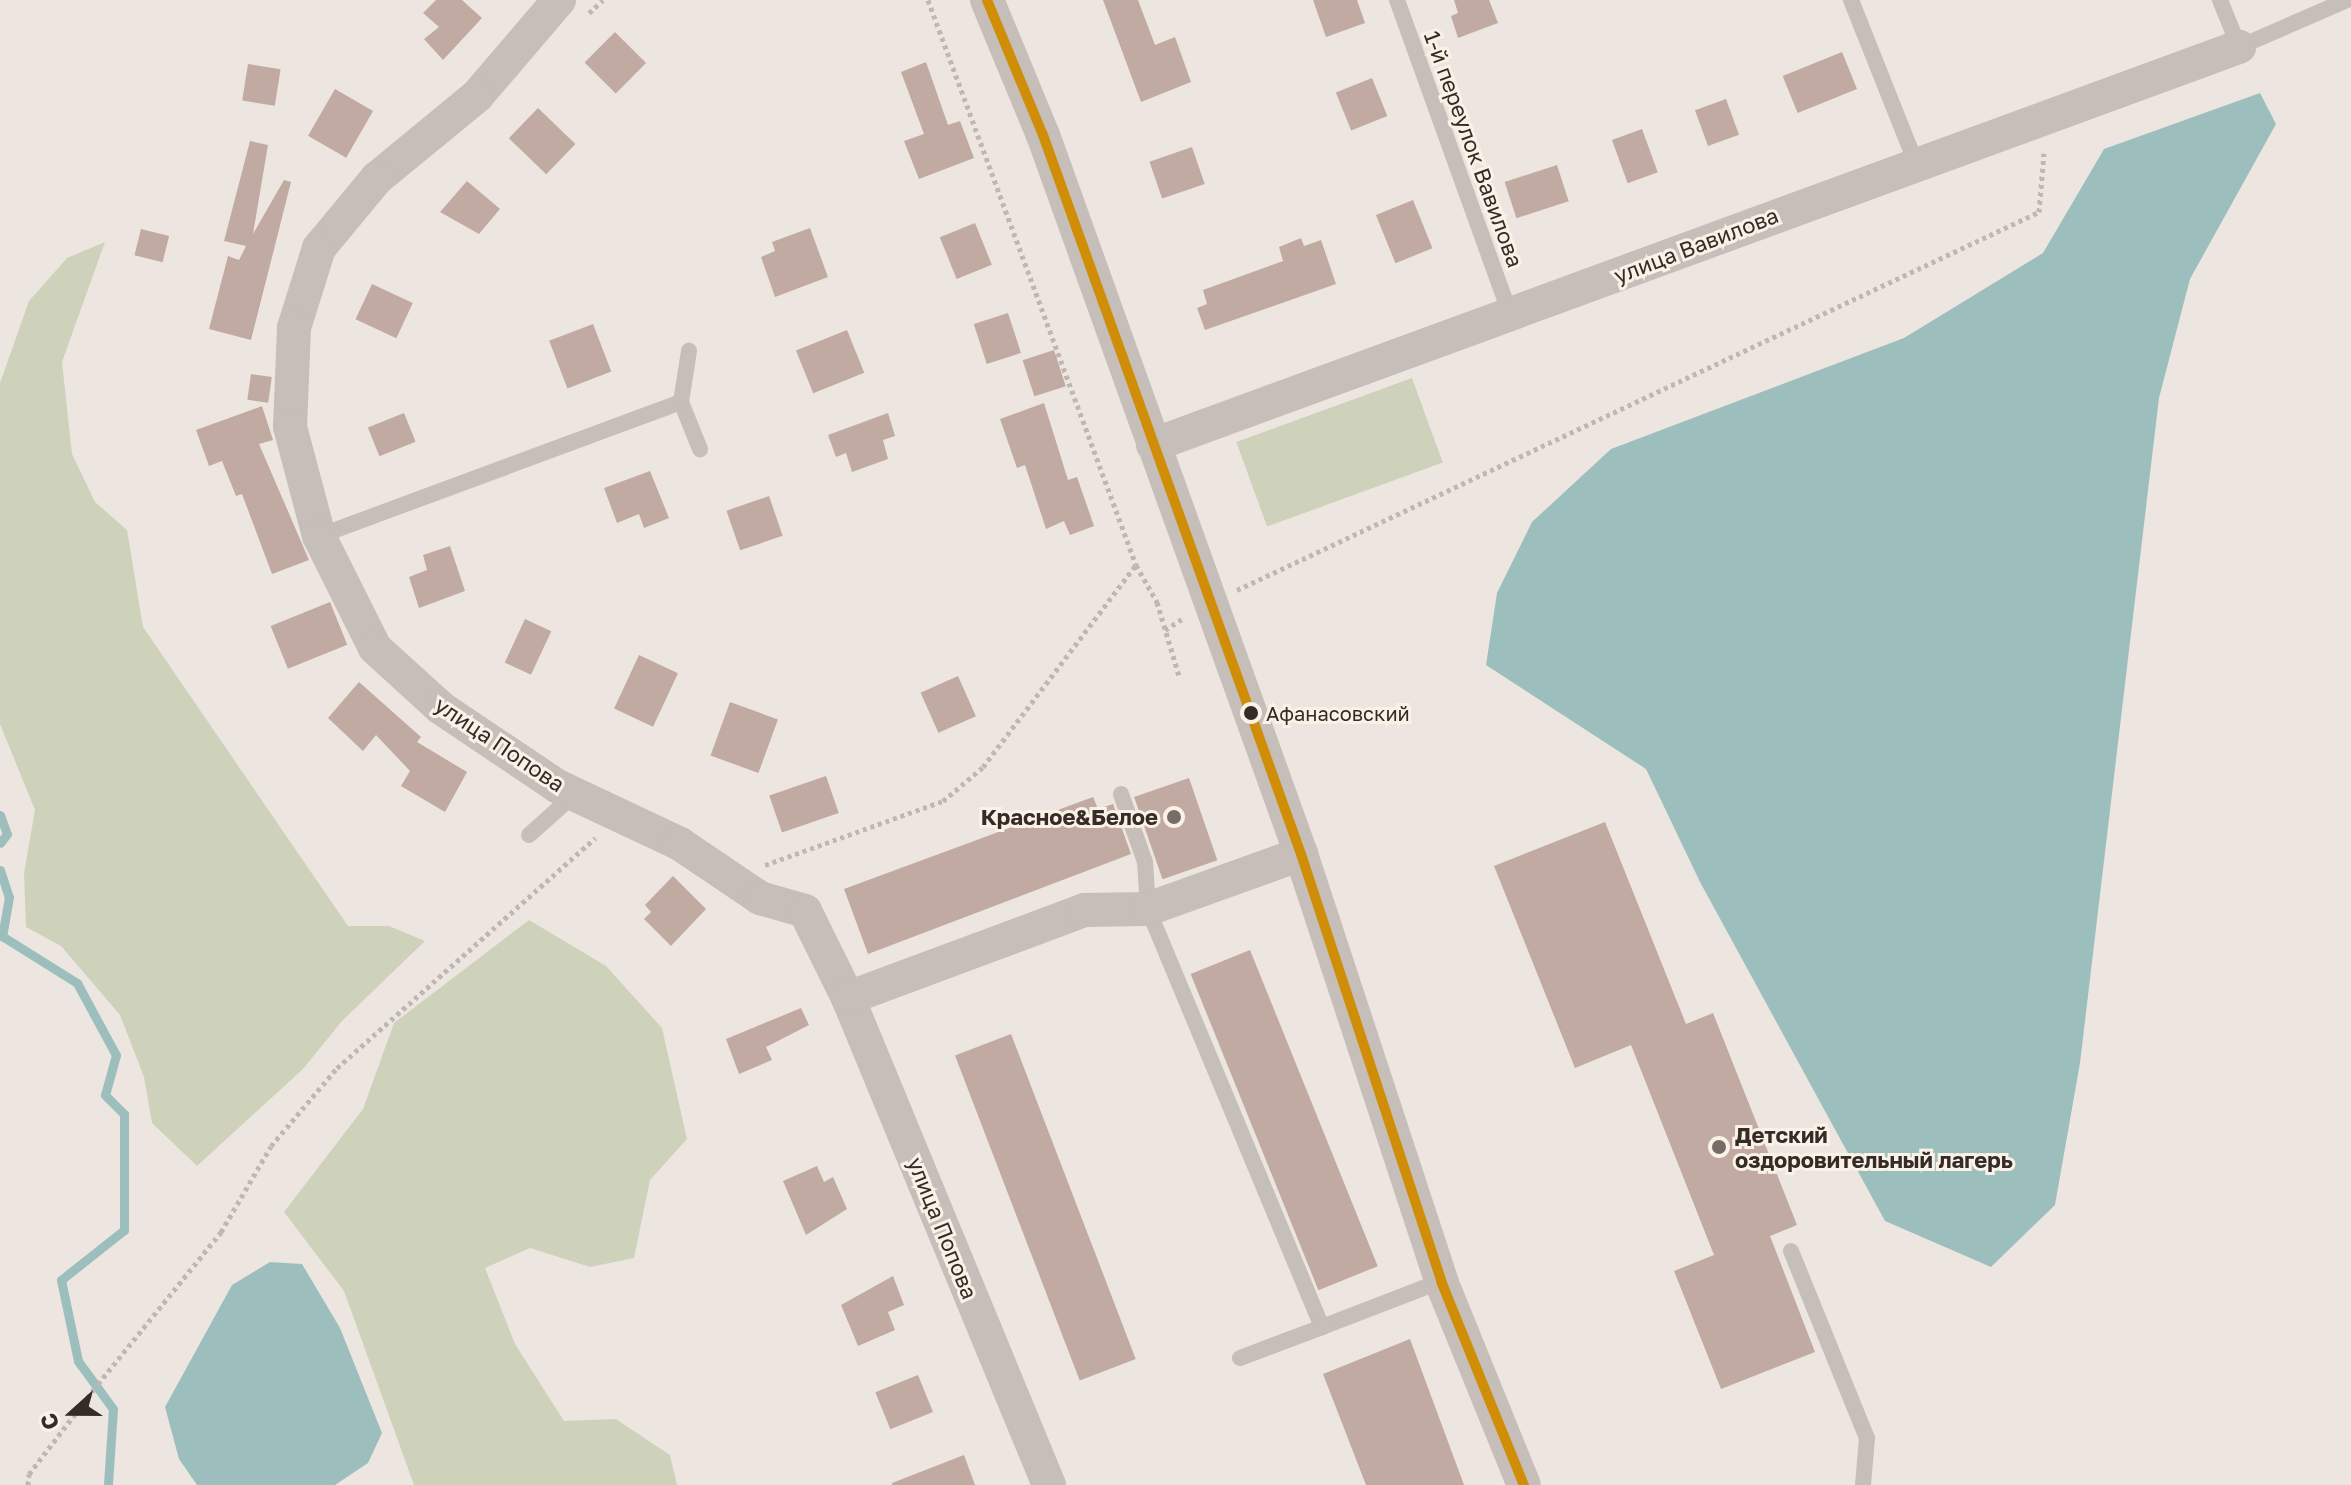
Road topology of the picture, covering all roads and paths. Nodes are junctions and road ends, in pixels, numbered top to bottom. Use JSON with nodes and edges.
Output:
{"nodes":[{"id":1,"x":603,"y":0,"type":"edge"},
{"id":2,"x":928,"y":0,"type":"edge"},
{"id":3,"x":987,"y":0,"type":"edge"},
{"id":4,"x":1397,"y":0,"type":"edge"},
{"id":5,"x":1851,"y":0,"type":"edge"},
{"id":6,"x":2220,"y":0,"type":"edge"},
{"id":7,"x":2347,"y":0,"type":"edge"},
{"id":8,"x":570,"y":10,"type":"edge"},
{"id":9,"x":2239,"y":47,"type":"junction"},
{"id":10,"x":2047,"y":116,"type":"junction"},
{"id":11,"x":1916,"y":163,"type":"junction"},
{"id":12,"x":1510,"y":314,"type":"junction"},
{"id":13,"x":689,"y":351,"type":"dead end"},
{"id":14,"x":681,"y":402,"type":"junction"},
{"id":15,"x":1153,"y":445,"type":"junction"},
{"id":16,"x":700,"y":449,"type":"dead end"},
{"id":17,"x":319,"y":536,"type":"junction"},
{"id":18,"x":1136,"y":565,"type":"junction"},
{"id":19,"x":1209,"y":603,"type":"junction"},
{"id":20,"x":1179,"y":676,"type":"dead end"},
{"id":21,"x":576,"y":793,"type":"junction"},
{"id":22,"x":1121,"y":794,"type":"dead end"},
{"id":23,"x":529,"y":835,"type":"dead end"},
{"id":24,"x":611,"y":839,"type":"dead end"},
{"id":25,"x":1301,"y":854,"type":"junction"},
{"id":26,"x":756,"y":868,"type":"dead end"},
{"id":27,"x":1148,"y":909,"type":"junction"},
{"id":28,"x":848,"y":998,"type":"junction"},
{"id":29,"x":1791,"y":1251,"type":"dead end"},
{"id":30,"x":1441,"y":1281,"type":"junction"},
{"id":31,"x":1322,"y":1327,"type":"junction"},
{"id":32,"x":1240,"y":1358,"type":"dead end"},
{"id":33,"x":28,"y":1485,"type":"edge"},
{"id":34,"x":1049,"y":1485,"type":"edge"},
{"id":35,"x":1524,"y":1485,"type":"edge"},
{"id":36,"x":1863,"y":1485,"type":"edge"}],
"edges":[{"from":1,"to":8,"type":"path"},
{"from":2,"to":18,"type":"path"},
{"from":3,"to":15,"type":"street"},
{"from":4,"to":12,"type":"lane","name":"1-й переулок Вавилова"},
{"from":5,"to":11,"type":"lane"},
{"from":6,"to":9,"type":"lane"},
{"from":7,"to":9,"type":"lane"},
{"from":8,"to":17,"type":"street","name":"улица Попова"},
{"from":9,"to":10,"type":"street","name":"улица Вавилова"},
{"from":10,"to":11,"type":"street","name":"улица Вавилова"},
{"from":10,"to":19,"type":"path"},
{"from":11,"to":12,"type":"street","name":"улица Вавилова"},
{"from":12,"to":15,"type":"street","name":"улица Вавилова"},
{"from":13,"to":14,"type":"lane"},
{"from":14,"to":16,"type":"lane"},
{"from":14,"to":17,"type":"lane"},
{"from":15,"to":19,"type":"street"},
{"from":17,"to":21,"type":"street","name":"улица Попова"},
{"from":18,"to":20,"type":"path"},
{"from":18,"to":26,"type":"path"},
{"from":19,"to":25,"type":"street"},
{"from":21,"to":23,"type":"lane"},
{"from":21,"to":28,"type":"street","name":"улица Попова"},
{"from":22,"to":27,"type":"lane"},
{"from":24,"to":33,"type":"path"},
{"from":25,"to":27,"type":"street"},
{"from":25,"to":30,"type":"street"},
{"from":27,"to":28,"type":"street"},
{"from":27,"to":31,"type":"lane"},
{"from":28,"to":34,"type":"street","name":"улица Попова"},
{"from":29,"to":36,"type":"lane"},
{"from":30,"to":31,"type":"lane"},
{"from":30,"to":35,"type":"street"},
{"from":31,"to":32,"type":"lane"}]}
